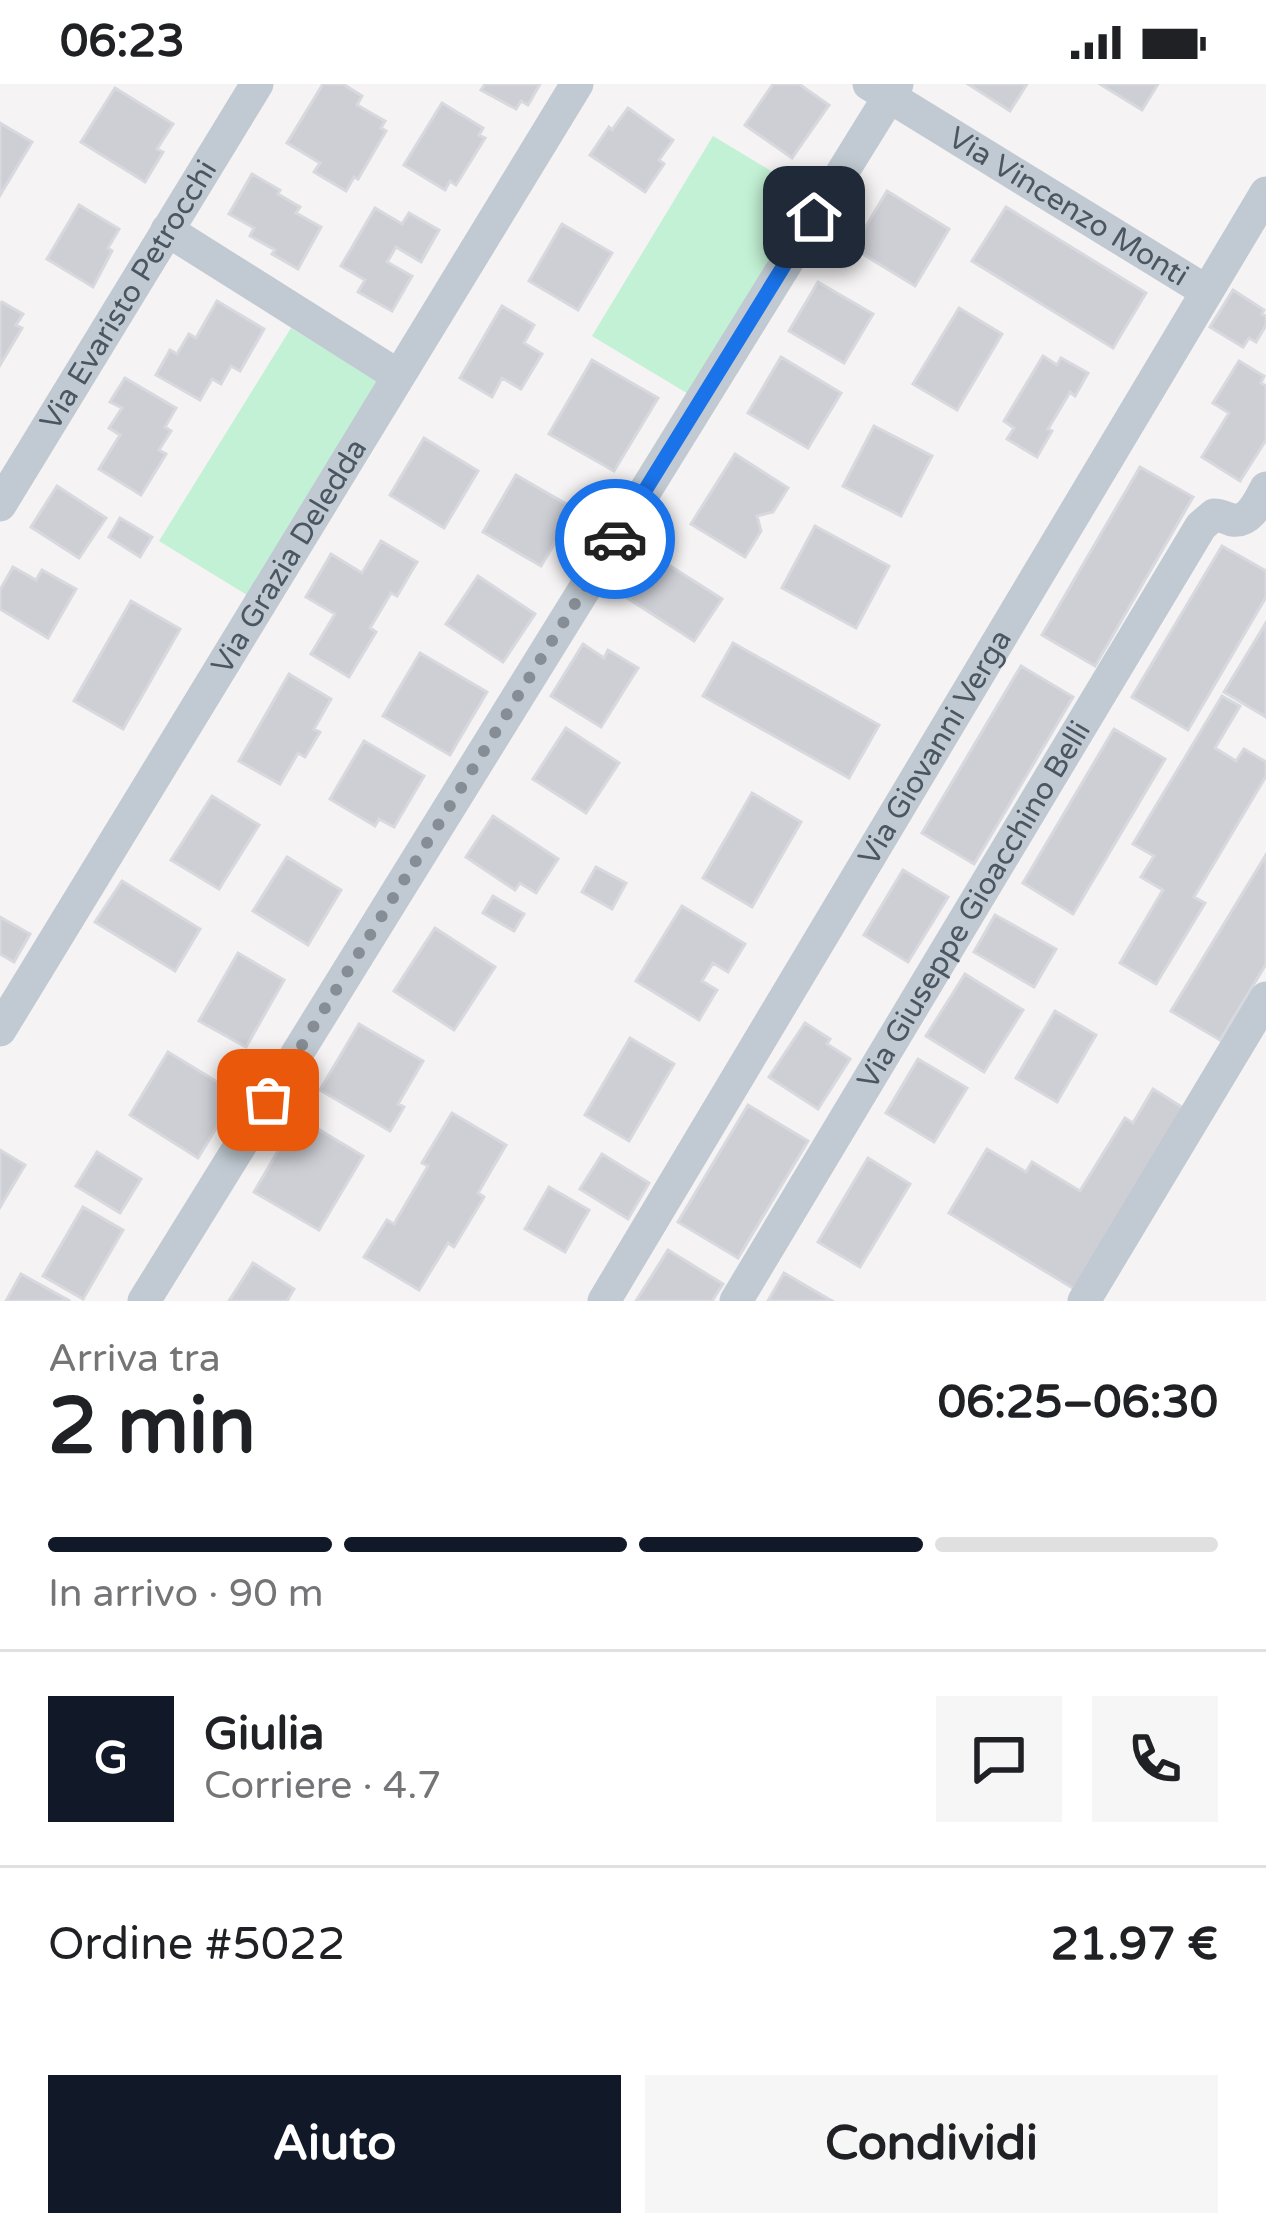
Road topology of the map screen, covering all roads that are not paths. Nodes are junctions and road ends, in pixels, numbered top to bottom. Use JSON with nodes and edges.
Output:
{"nodes":[{"id":1,"x":257,"y":84,"type":"edge"},
{"id":2,"x":577,"y":84,"type":"edge"},
{"id":3,"x":885,"y":88,"type":"edge"},
{"id":4,"x":1266,"y":193,"type":"edge"},
{"id":5,"x":167,"y":230,"type":"junction"},
{"id":6,"x":1206,"y":291,"type":"junction"},
{"id":7,"x":397,"y":375,"type":"junction"},
{"id":8,"x":1266,"y":488,"type":"edge"},
{"id":9,"x":0,"y":505,"type":"edge"},
{"id":10,"x":1266,"y":998,"type":"edge"},
{"id":11,"x":0,"y":1030,"type":"edge"},
{"id":12,"x":143,"y":1301,"type":"edge"},
{"id":13,"x":604,"y":1301,"type":"edge"},
{"id":14,"x":736,"y":1301,"type":"edge"},
{"id":15,"x":1084,"y":1301,"type":"edge"}],
"edges":[{"from":1,"to":5,"type":"street","name":"Via Evaristo Petrocchi"},
{"from":2,"to":7,"type":"street","name":"Via Grazia Deledda"},
{"from":3,"to":6,"type":"street","name":"Via Vincenzo Monti"},
{"from":3,"to":12,"type":"street"},
{"from":4,"to":6,"type":"street","name":"Via Giovanni Verga"},
{"from":5,"to":7,"type":"street"},
{"from":5,"to":9,"type":"street","name":"Via Evaristo Petrocchi"},
{"from":6,"to":13,"type":"street","name":"Via Giovanni Verga"},
{"from":7,"to":11,"type":"street","name":"Via Grazia Deledda"},
{"from":8,"to":14,"type":"street","name":"Via Giuseppe Gioacchino Belli"},
{"from":10,"to":15,"type":"street"}]}
